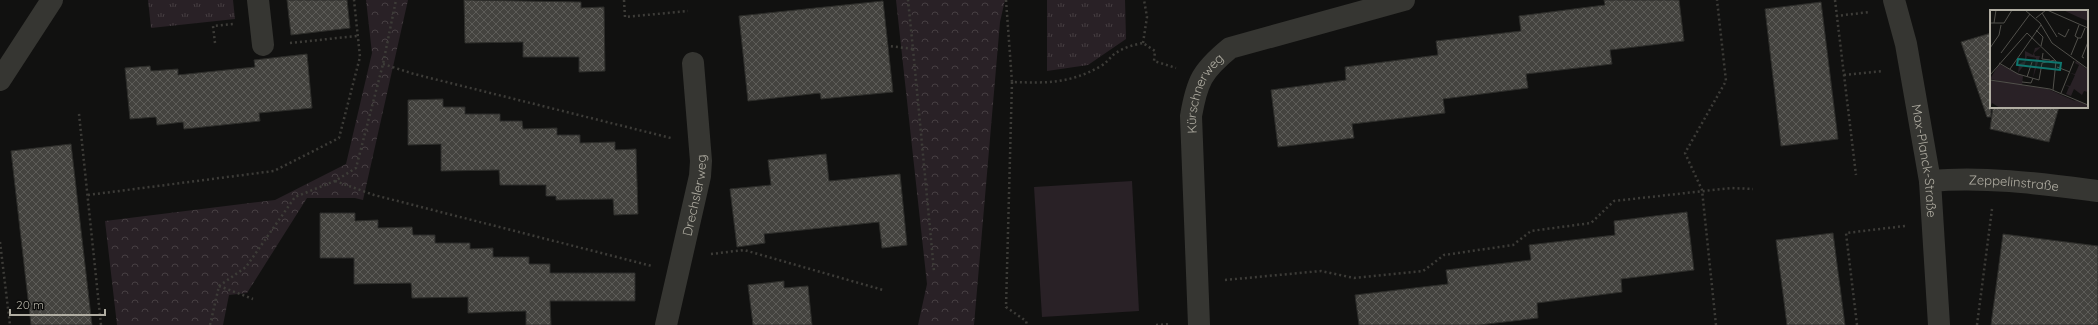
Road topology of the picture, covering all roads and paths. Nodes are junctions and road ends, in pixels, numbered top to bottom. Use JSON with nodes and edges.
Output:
{"nodes":[{"id":1,"x":52,"y":0,"type":"edge"},
{"id":2,"x":258,"y":0,"type":"edge"},
{"id":3,"x":354,"y":0,"type":"edge"},
{"id":4,"x":396,"y":0,"type":"edge"},
{"id":5,"x":624,"y":0,"type":"edge"},
{"id":6,"x":908,"y":0,"type":"edge"},
{"id":7,"x":1006,"y":0,"type":"edge"},
{"id":8,"x":1144,"y":0,"type":"edge"},
{"id":9,"x":1404,"y":0,"type":"edge"},
{"id":10,"x":1717,"y":0,"type":"edge"},
{"id":11,"x":1835,"y":0,"type":"edge"},
{"id":12,"x":1894,"y":0,"type":"edge"},
{"id":13,"x":688,"y":11,"type":"dead end"},
{"id":14,"x":236,"y":24,"type":"dead end"},
{"id":15,"x":215,"y":43,"type":"dead end"},
{"id":16,"x":1143,"y":43,"type":"junction"},
{"id":17,"x":263,"y":45,"type":"dead end"},
{"id":18,"x":881,"y":45,"type":"dead end"},
{"id":19,"x":913,"y":49,"type":"junction"},
{"id":20,"x":693,"y":63,"type":"dead end"},
{"id":21,"x":383,"y":64,"type":"junction"},
{"id":22,"x":1911,"y":68,"type":"junction"},
{"id":23,"x":1844,"y":75,"type":"junction"},
{"id":24,"x":1201,"y":76,"type":"junction"},
{"id":25,"x":0,"y":80,"type":"edge"},
{"id":26,"x":1012,"y":82,"type":"junction"},
{"id":27,"x":79,"y":114,"type":"dead end"},
{"id":28,"x":700,"y":146,"type":"junction"},
{"id":29,"x":1856,"y":175,"type":"dead end"},
{"id":30,"x":335,"y":181,"type":"junction"},
{"id":31,"x":1930,"y":181,"type":"junction"},
{"id":32,"x":1996,"y":181,"type":"junction"},
{"id":33,"x":1753,"y":189,"type":"dead end"},
{"id":34,"x":1702,"y":190,"type":"junction"},
{"id":35,"x":2098,"y":191,"type":"edge"},
{"id":36,"x":88,"y":195,"type":"junction"},
{"id":37,"x":1933,"y":223,"type":"junction"},
{"id":38,"x":0,"y":242,"type":"edge"},
{"id":39,"x":683,"y":251,"type":"junction"},
{"id":40,"x":934,"y":271,"type":"dead end"},
{"id":41,"x":678,"y":273,"type":"junction"},
{"id":42,"x":1199,"y":282,"type":"junction"},
{"id":43,"x":219,"y":286,"type":"junction"},
{"id":44,"x":882,"y":290,"type":"dead end"},
{"id":45,"x":253,"y":299,"type":"dead end"},
{"id":46,"x":10,"y":325,"type":"edge"},
{"id":47,"x":101,"y":325,"type":"edge"},
{"id":48,"x":210,"y":325,"type":"edge"},
{"id":49,"x":666,"y":325,"type":"edge"},
{"id":50,"x":1027,"y":325,"type":"edge"},
{"id":51,"x":1199,"y":325,"type":"edge"},
{"id":52,"x":1716,"y":325,"type":"edge"},
{"id":53,"x":1857,"y":325,"type":"edge"},
{"id":54,"x":1940,"y":325,"type":"edge"},
{"id":55,"x":1977,"y":325,"type":"edge"}],
"edges":[{"from":1,"to":25,"type":"street"},
{"from":2,"to":17,"type":"street"},
{"from":3,"to":36,"type":"path"},
{"from":4,"to":21,"type":"path"},
{"from":5,"to":13,"type":"path"},
{"from":6,"to":19,"type":"path"},
{"from":7,"to":26,"type":"path"},
{"from":8,"to":16,"type":"path"},
{"from":9,"to":24,"type":"street","name":"Kürschnerweg"},
{"from":10,"to":34,"type":"path"},
{"from":11,"to":23,"type":"path"},
{"from":12,"to":22,"type":"street","name":"Max-Planck-Straße"},
{"from":14,"to":15,"type":"path"},
{"from":16,"to":24,"type":"path"},
{"from":16,"to":26,"type":"path"},
{"from":18,"to":19,"type":"path"},
{"from":19,"to":40,"type":"path"},
{"from":20,"to":28,"type":"street","name":"Drechslerweg"},
{"from":21,"to":28,"type":"path"},
{"from":21,"to":30,"type":"path"},
{"from":22,"to":23,"type":"path"},
{"from":22,"to":31,"type":"street","name":"Max-Planck-Straße"},
{"from":23,"to":29,"type":"path"},
{"from":24,"to":42,"type":"street","name":"Kürschnerweg"},
{"from":26,"to":50,"type":"path"},
{"from":27,"to":36,"type":"path"},
{"from":28,"to":39,"type":"street","name":"Drechslerweg"},
{"from":30,"to":41,"type":"path"},
{"from":30,"to":43,"type":"path"},
{"from":31,"to":32,"type":"street","name":"Zeppelinstraße"},
{"from":31,"to":37,"type":"street","name":"Max-Planck-Straße"},
{"from":32,"to":35,"type":"street","name":"Zeppelinstraße"},
{"from":32,"to":55,"type":"path"},
{"from":33,"to":34,"type":"path"},
{"from":34,"to":42,"type":"path"},
{"from":34,"to":52,"type":"path"},
{"from":36,"to":47,"type":"path"},
{"from":37,"to":53,"type":"path"},
{"from":37,"to":54,"type":"street","name":"Max-Planck-Straße"},
{"from":38,"to":46,"type":"path"},
{"from":39,"to":41,"type":"street","name":"Drechslerweg"},
{"from":39,"to":44,"type":"path"},
{"from":41,"to":49,"type":"street","name":"Drechslerweg"},
{"from":42,"to":51,"type":"street","name":"Kürschnerweg"},
{"from":43,"to":45,"type":"path"},
{"from":43,"to":48,"type":"path"}]}
